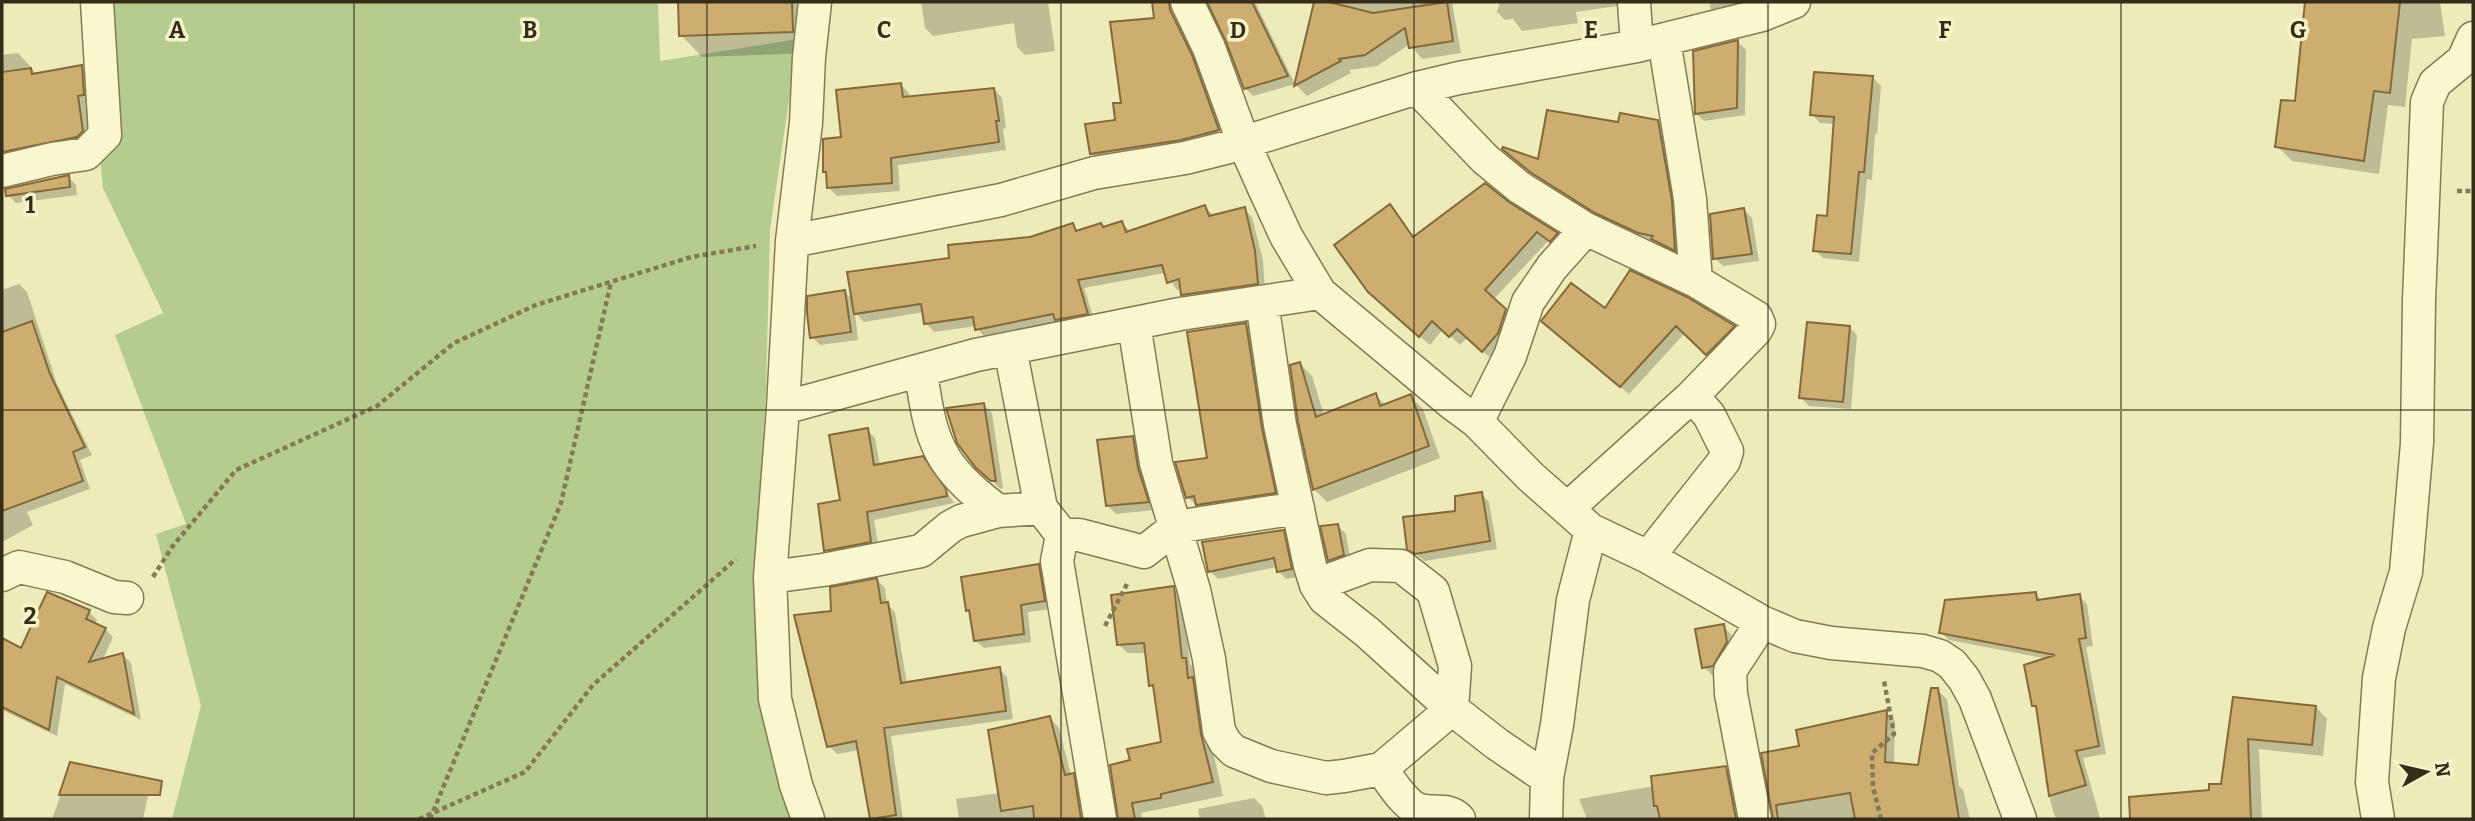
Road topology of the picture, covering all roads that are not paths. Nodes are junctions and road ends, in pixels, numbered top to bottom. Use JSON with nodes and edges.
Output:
{"nodes":[{"id":1,"x":97,"y":2,"type":"edge"},
{"id":2,"x":815,"y":2,"type":"edge"},
{"id":3,"x":1187,"y":2,"type":"edge"},
{"id":4,"x":1633,"y":2,"type":"edge"},
{"id":5,"x":1794,"y":2,"type":"edge"},
{"id":6,"x":2473,"y":38,"type":"edge"},
{"id":7,"x":1650,"y":43,"type":"junction"},
{"id":8,"x":1417,"y":88,"type":"junction"},
{"id":9,"x":1243,"y":141,"type":"junction"},
{"id":10,"x":2,"y":171,"type":"edge"},
{"id":11,"x":1586,"y":229,"type":"junction"},
{"id":12,"x":792,"y":241,"type":"junction"},
{"id":13,"x":1696,"y":281,"type":"junction"},
{"id":14,"x":1320,"y":293,"type":"junction"},
{"id":15,"x":1262,"y":302,"type":"junction"},
{"id":16,"x":1134,"y":324,"type":"junction"},
{"id":17,"x":1010,"y":348,"type":"junction"},
{"id":18,"x":921,"y":372,"type":"junction"},
{"id":19,"x":1692,"y":396,"type":"junction"},
{"id":20,"x":783,"y":408,"type":"junction"},
{"id":21,"x":1477,"y":422,"type":"junction"},
{"id":22,"x":1041,"y":508,"type":"junction"},
{"id":23,"x":1298,"y":508,"type":"junction"},
{"id":24,"x":1568,"y":508,"type":"junction"},
{"id":25,"x":998,"y":511,"type":"junction"},
{"id":26,"x":1176,"y":527,"type":"junction"},
{"id":27,"x":1591,"y":530,"type":"junction"},
{"id":28,"x":1062,"y":535,"type":"junction"},
{"id":29,"x":1648,"y":556,"type":"junction"},
{"id":30,"x":2,"y":575,"type":"edge"},
{"id":31,"x":770,"y":577,"type":"junction"},
{"id":32,"x":1316,"y":585,"type":"junction"},
{"id":33,"x":127,"y":598,"type":"road end"},
{"id":34,"x":1762,"y":622,"type":"junction"},
{"id":35,"x":1452,"y":709,"type":"junction"},
{"id":36,"x":1381,"y":769,"type":"junction"},
{"id":37,"x":1547,"y":778,"type":"junction"},
{"id":38,"x":808,"y":819,"type":"edge"},
{"id":39,"x":1100,"y":819,"type":"edge"},
{"id":40,"x":1459,"y":819,"type":"edge"},
{"id":41,"x":1546,"y":819,"type":"edge"},
{"id":42,"x":1755,"y":819,"type":"edge"},
{"id":43,"x":2020,"y":819,"type":"edge"},
{"id":44,"x":2378,"y":819,"type":"edge"}],
"edges":[{"from":1,"to":10,"type":"street"},
{"from":2,"to":12,"type":"street"},
{"from":3,"to":9,"type":"street"},
{"from":4,"to":7,"type":"street"},
{"from":5,"to":7,"type":"street"},
{"from":6,"to":44,"type":"street"},
{"from":7,"to":8,"type":"street"},
{"from":7,"to":13,"type":"street"},
{"from":8,"to":9,"type":"street"},
{"from":8,"to":11,"type":"street"},
{"from":9,"to":12,"type":"street"},
{"from":9,"to":14,"type":"street"},
{"from":11,"to":13,"type":"street"},
{"from":11,"to":21,"type":"street"},
{"from":12,"to":20,"type":"street"},
{"from":13,"to":19,"type":"street"},
{"from":14,"to":15,"type":"street"},
{"from":14,"to":21,"type":"street"},
{"from":15,"to":16,"type":"street"},
{"from":15,"to":23,"type":"street"},
{"from":16,"to":17,"type":"street"},
{"from":16,"to":26,"type":"street"},
{"from":17,"to":18,"type":"street"},
{"from":17,"to":22,"type":"street"},
{"from":18,"to":20,"type":"street"},
{"from":18,"to":25,"type":"street"},
{"from":19,"to":24,"type":"street"},
{"from":19,"to":29,"type":"street"},
{"from":20,"to":31,"type":"street"},
{"from":21,"to":24,"type":"street"},
{"from":22,"to":25,"type":"street"},
{"from":22,"to":28,"type":"street"},
{"from":23,"to":26,"type":"street"},
{"from":23,"to":32,"type":"street"},
{"from":24,"to":27,"type":"street"},
{"from":25,"to":31,"type":"street"},
{"from":26,"to":28,"type":"street"},
{"from":26,"to":36,"type":"street"},
{"from":27,"to":29,"type":"street"},
{"from":27,"to":37,"type":"street"},
{"from":28,"to":39,"type":"street"},
{"from":29,"to":34,"type":"street"},
{"from":30,"to":33,"type":"street"},
{"from":31,"to":38,"type":"street"},
{"from":32,"to":35,"type":"street"},
{"from":32,"to":35,"type":"street"},
{"from":34,"to":42,"type":"street"},
{"from":34,"to":43,"type":"street"},
{"from":35,"to":36,"type":"street"},
{"from":35,"to":37,"type":"street"},
{"from":36,"to":40,"type":"street"},
{"from":37,"to":41,"type":"street"}]}
